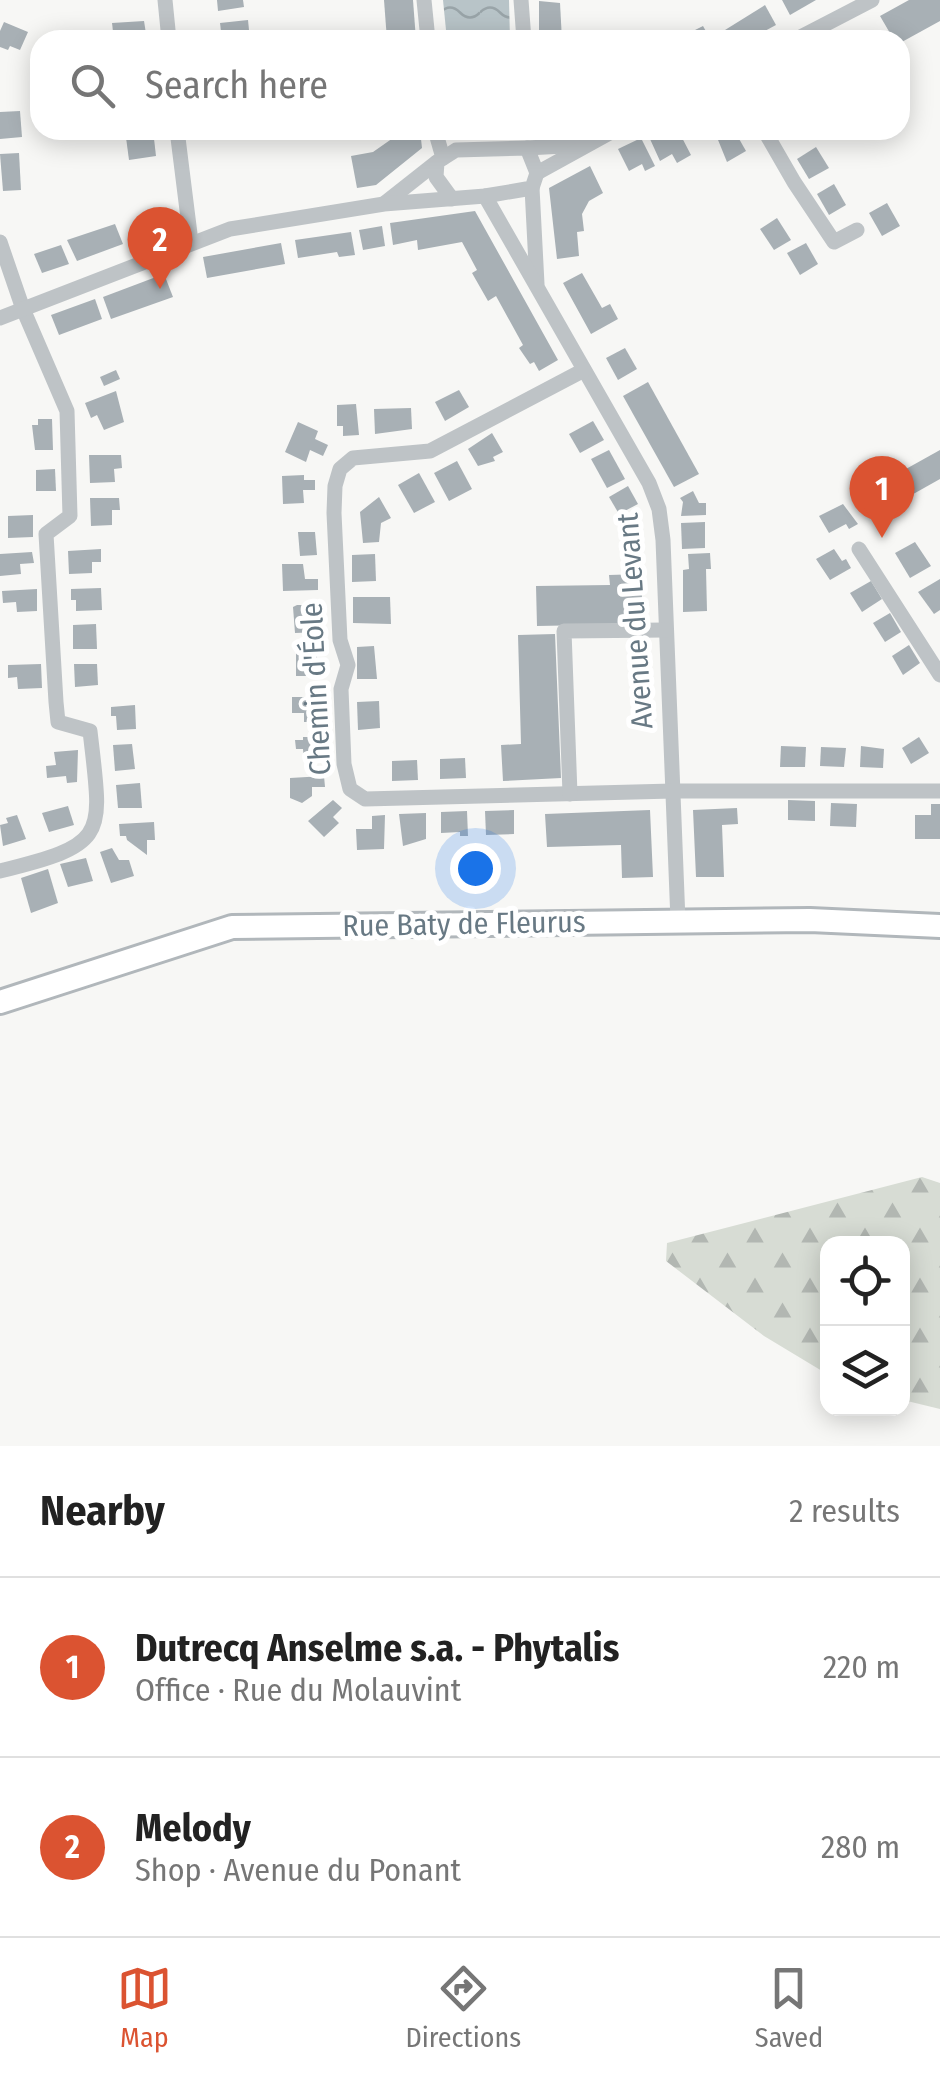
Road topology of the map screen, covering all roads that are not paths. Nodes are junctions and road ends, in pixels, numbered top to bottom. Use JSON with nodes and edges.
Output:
{"nodes":[{"id":1,"x":164,"y":0,"type":"edge"},
{"id":2,"x":424,"y":0,"type":"edge"},
{"id":3,"x":521,"y":0,"type":"edge"},
{"id":4,"x":868,"y":2,"type":"edge"},
{"id":5,"x":167,"y":30,"type":"edge"},
{"id":6,"x":427,"y":30,"type":"edge"},
{"id":7,"x":523,"y":30,"type":"edge"},
{"id":8,"x":814,"y":30,"type":"edge"},
{"id":9,"x":179,"y":140,"type":"edge"},
{"id":10,"x":437,"y":140,"type":"edge"},
{"id":11,"x":529,"y":140,"type":"edge"},
{"id":12,"x":594,"y":140,"type":"edge"},
{"id":13,"x":770,"y":140,"type":"edge"},
{"id":14,"x":586,"y":144,"type":"junction"},
{"id":15,"x":529,"y":148,"type":"junction"},
{"id":16,"x":440,"y":160,"type":"junction"},
{"id":17,"x":534,"y":180,"type":"junction"},
{"id":18,"x":485,"y":196,"type":"junction"},
{"id":19,"x":452,"y":199,"type":"junction"},
{"id":20,"x":384,"y":204,"type":"junction"},
{"id":21,"x":856,"y":230,"type":"dead end"},
{"id":22,"x":0,"y":242,"type":"edge"},
{"id":23,"x":191,"y":242,"type":"junction"},
{"id":24,"x":537,"y":288,"type":"junction"},
{"id":25,"x":23,"y":310,"type":"junction"},
{"id":26,"x":0,"y":318,"type":"edge"},
{"id":27,"x":584,"y":370,"type":"junction"},
{"id":28,"x":860,"y":549,"type":"dead end"},
{"id":29,"x":666,"y":630,"type":"junction"},
{"id":30,"x":940,"y":675,"type":"edge"},
{"id":31,"x":673,"y":791,"type":"junction"},
{"id":32,"x":940,"y":791,"type":"edge"},
{"id":33,"x":570,"y":794,"type":"junction"},
{"id":34,"x":0,"y":870,"type":"edge"},
{"id":35,"x":678,"y":920,"type":"junction"},
{"id":36,"x":940,"y":926,"type":"edge"},
{"id":37,"x":0,"y":1002,"type":"edge"}],
"edges":[{"from":1,"to":5,"type":"street"},
{"from":2,"to":6,"type":"street"},
{"from":3,"to":7,"type":"street"},
{"from":4,"to":8,"type":"street"},
{"from":9,"to":23,"type":"street"},
{"from":10,"to":16,"type":"street"},
{"from":11,"to":15,"type":"street","name":"Avenue du Levant"},
{"from":12,"to":14,"type":"street"},
{"from":13,"to":21,"type":"street"},
{"from":14,"to":15,"type":"street"},
{"from":14,"to":17,"type":"street"},
{"from":15,"to":16,"type":"street"},
{"from":15,"to":17,"type":"street","name":"Avenue du Levant"},
{"from":16,"to":19,"type":"street"},
{"from":16,"to":20,"type":"street"},
{"from":17,"to":18,"type":"street"},
{"from":17,"to":24,"type":"street","name":"Avenue du Levant"},
{"from":18,"to":19,"type":"street"},
{"from":18,"to":24,"type":"street","name":"Avenue du Levant"},
{"from":19,"to":20,"type":"street"},
{"from":20,"to":23,"type":"street"},
{"from":22,"to":25,"type":"street"},
{"from":23,"to":25,"type":"street"},
{"from":24,"to":27,"type":"street","name":"Avenue du Levant"},
{"from":25,"to":26,"type":"street"},
{"from":25,"to":34,"type":"street"},
{"from":27,"to":29,"type":"street","name":"Avenue du Levant"},
{"from":27,"to":33,"type":"street","name":"Chemin d'Éole"},
{"from":28,"to":30,"type":"street"},
{"from":29,"to":31,"type":"street","name":"Avenue du Levant"},
{"from":29,"to":33,"type":"street"},
{"from":31,"to":32,"type":"street","name":"Chemin d'Éole"},
{"from":31,"to":33,"type":"street","name":"Chemin d'Éole"},
{"from":31,"to":35,"type":"street","name":"Avenue du Levant"},
{"from":35,"to":36,"type":"street","name":"Rue Baty de Fleurus"},
{"from":35,"to":37,"type":"street","name":"Rue Baty de Fleurus"}]}
